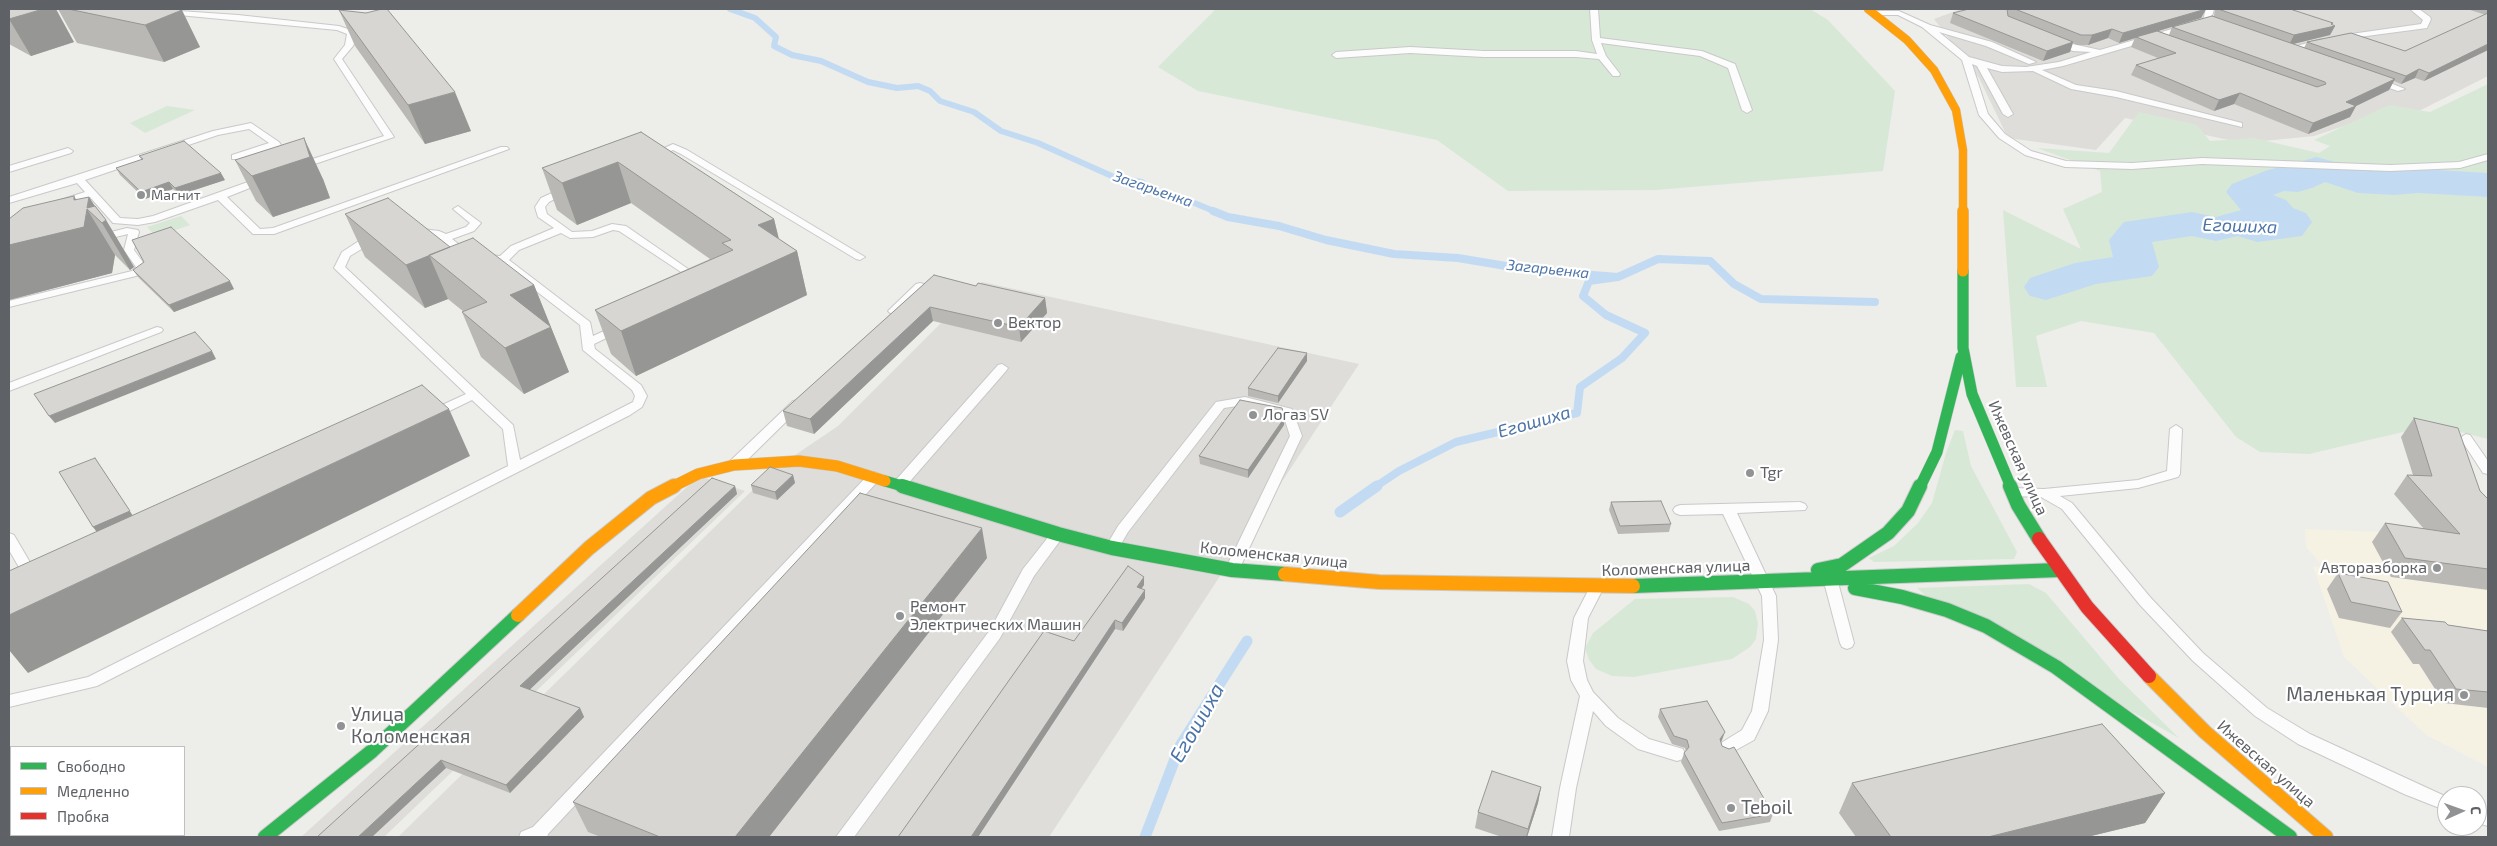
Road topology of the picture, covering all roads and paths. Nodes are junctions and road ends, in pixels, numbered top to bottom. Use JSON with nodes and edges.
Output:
{"nodes":[{"id":1,"x":1594,"y":9,"type":"edge"},
{"id":2,"x":2210,"y":9,"type":"edge"},
{"id":3,"x":2414,"y":9,"type":"edge"},
{"id":4,"x":1871,"y":11,"type":"edge"},
{"id":5,"x":162,"y":12,"type":"edge"},
{"id":6,"x":2206,"y":21,"type":"junction"},
{"id":7,"x":2215,"y":24,"type":"edge"},
{"id":8,"x":1925,"y":25,"type":"junction"},
{"id":9,"x":2155,"y":37,"type":"junction"},
{"id":10,"x":2050,"y":39,"type":"edge"},
{"id":11,"x":1596,"y":40,"type":"junction"},
{"id":12,"x":2173,"y":43,"type":"edge"},
{"id":13,"x":2277,"y":47,"type":"edge"},
{"id":14,"x":2110,"y":50,"type":"junction"},
{"id":15,"x":2286,"y":50,"type":"junction"},
{"id":16,"x":1336,"y":55,"type":"dead end"},
{"id":17,"x":2303,"y":56,"type":"edge"},
{"id":18,"x":1602,"y":57,"type":"junction"},
{"id":19,"x":1966,"y":58,"type":"junction"},
{"id":20,"x":1981,"y":64,"type":"junction"},
{"id":21,"x":2034,"y":66,"type":"junction"},
{"id":22,"x":1616,"y":74,"type":"dead end"},
{"id":23,"x":2365,"y":77,"type":"edge"},
{"id":24,"x":2401,"y":89,"type":"dead end"},
{"id":25,"x":1747,"y":110,"type":"dead end"},
{"id":26,"x":2008,"y":114,"type":"dead end"},
{"id":27,"x":2239,"y":125,"type":"dead end"},
{"id":28,"x":276,"y":144,"type":"junction"},
{"id":29,"x":504,"y":149,"type":"dead end"},
{"id":30,"x":68,"y":151,"type":"dead end"},
{"id":31,"x":235,"y":156,"type":"dead end"},
{"id":32,"x":2488,"y":157,"type":"edge"},
{"id":33,"x":646,"y":158,"type":"edge"},
{"id":34,"x":9,"y":169,"type":"edge"},
{"id":35,"x":274,"y":176,"type":"edge"},
{"id":36,"x":79,"y":179,"type":"junction"},
{"id":37,"x":574,"y":186,"type":"edge"},
{"id":38,"x":92,"y":193,"type":"junction"},
{"id":39,"x":220,"y":196,"type":"junction"},
{"id":40,"x":9,"y":200,"type":"edge"},
{"id":41,"x":48,"y":207,"type":"edge"},
{"id":42,"x":458,"y":209,"type":"dead end"},
{"id":43,"x":562,"y":229,"type":"junction"},
{"id":44,"x":401,"y":232,"type":"edge"},
{"id":45,"x":384,"y":235,"type":"edge"},
{"id":46,"x":444,"y":238,"type":"junction"},
{"id":47,"x":90,"y":240,"type":"edge"},
{"id":48,"x":860,"y":257,"type":"dead end"},
{"id":49,"x":503,"y":260,"type":"junction"},
{"id":50,"x":672,"y":285,"type":"edge"},
{"id":51,"x":920,"y":286,"type":"edge"},
{"id":52,"x":9,"y":304,"type":"edge"},
{"id":53,"x":884,"y":320,"type":"edge"},
{"id":54,"x":631,"y":323,"type":"edge"},
{"id":55,"x":157,"y":330,"type":"dead end"},
{"id":56,"x":588,"y":343,"type":"junction"},
{"id":57,"x":1963,"y":348,"type":"junction"},
{"id":58,"x":1002,"y":368,"type":"dead end"},
{"id":59,"x":9,"y":387,"type":"edge"},
{"id":60,"x":474,"y":395,"type":"junction"},
{"id":61,"x":806,"y":396,"type":"edge"},
{"id":62,"x":416,"y":422,"type":"edge"},
{"id":63,"x":2176,"y":429,"type":"dead end"},
{"id":64,"x":2466,"y":438,"type":"dead end"},
{"id":65,"x":734,"y":465,"type":"junction"},
{"id":66,"x":515,"y":468,"type":"junction"},
{"id":67,"x":2488,"y":470,"type":"edge"},
{"id":68,"x":875,"y":476,"type":"junction"},
{"id":69,"x":900,"y":484,"type":"junction"},
{"id":70,"x":2012,"y":492,"type":"junction"},
{"id":71,"x":2044,"y":493,"type":"junction"},
{"id":72,"x":1800,"y":507,"type":"dead end"},
{"id":73,"x":1728,"y":509,"type":"junction"},
{"id":74,"x":1680,"y":510,"type":"dead end"},
{"id":75,"x":1058,"y":534,"type":"junction"},
{"id":76,"x":9,"y":538,"type":"edge"},
{"id":77,"x":1112,"y":548,"type":"junction"},
{"id":78,"x":1232,"y":570,"type":"junction"},
{"id":79,"x":2059,"y":570,"type":"junction"},
{"id":80,"x":1762,"y":582,"type":"junction"},
{"id":81,"x":1597,"y":586,"type":"junction"},
{"id":82,"x":1832,"y":586,"type":"junction"},
{"id":83,"x":9,"y":600,"type":"edge"},
{"id":84,"x":1847,"y":643,"type":"dead end"},
{"id":85,"x":1588,"y":696,"type":"junction"},
{"id":86,"x":9,"y":701,"type":"edge"},
{"id":87,"x":1727,"y":748,"type":"edge"},
{"id":88,"x":1677,"y":754,"type":"dead end"},
{"id":89,"x":2437,"y":799,"type":"edge"},
{"id":90,"x":535,"y":835,"type":"edge"},
{"id":91,"x":265,"y":837,"type":"edge"},
{"id":92,"x":844,"y":837,"type":"edge"},
{"id":93,"x":1560,"y":837,"type":"edge"},
{"id":94,"x":2290,"y":837,"type":"edge"},
{"id":95,"x":2326,"y":837,"type":"edge"}],
"edges":[{"from":1,"to":11,"type":"lane"},
{"from":2,"to":6,"type":"lane"},
{"from":3,"to":15,"type":"lane"},
{"from":4,"to":8,"type":"lane"},
{"from":4,"to":57,"type":"main road","name":"Ижевская улица"},
{"from":5,"to":28,"type":"lane"},
{"from":6,"to":7,"type":"lane"},
{"from":6,"to":9,"type":"lane"},
{"from":8,"to":19,"type":"lane"},
{"from":8,"to":21,"type":"lane"},
{"from":9,"to":12,"type":"lane"},
{"from":9,"to":14,"type":"lane"},
{"from":10,"to":14,"type":"lane"},
{"from":11,"to":18,"type":"lane"},
{"from":11,"to":25,"type":"lane"},
{"from":13,"to":15,"type":"lane"},
{"from":14,"to":21,"type":"lane"},
{"from":15,"to":17,"type":"lane"},
{"from":16,"to":18,"type":"lane"},
{"from":18,"to":22,"type":"lane"},
{"from":19,"to":20,"type":"lane"},
{"from":19,"to":32,"type":"lane"},
{"from":20,"to":21,"type":"lane"},
{"from":20,"to":26,"type":"lane"},
{"from":21,"to":27,"type":"lane"},
{"from":23,"to":24,"type":"lane"},
{"from":28,"to":31,"type":"lane"},
{"from":28,"to":36,"type":"lane"},
{"from":29,"to":39,"type":"lane"},
{"from":30,"to":34,"type":"lane"},
{"from":33,"to":48,"type":"lane"},
{"from":35,"to":39,"type":"lane"},
{"from":36,"to":38,"type":"lane"},
{"from":36,"to":40,"type":"lane"},
{"from":37,"to":43,"type":"lane"},
{"from":38,"to":39,"type":"lane"},
{"from":38,"to":41,"type":"lane"},
{"from":42,"to":46,"type":"lane"},
{"from":43,"to":49,"type":"lane"},
{"from":43,"to":50,"type":"lane"},
{"from":44,"to":46,"type":"lane"},
{"from":45,"to":60,"type":"lane"},
{"from":46,"to":49,"type":"lane"},
{"from":47,"to":52,"type":"lane"},
{"from":49,"to":56,"type":"lane"},
{"from":51,"to":53,"type":"lane"},
{"from":54,"to":56,"type":"lane"},
{"from":55,"to":59,"type":"lane"},
{"from":56,"to":66,"type":"lane"},
{"from":57,"to":70,"type":"main road","name":"Ижевская улица"},
{"from":57,"to":80,"type":"main road"},
{"from":58,"to":69,"type":"lane"},
{"from":60,"to":62,"type":"lane"},
{"from":60,"to":66,"type":"lane"},
{"from":61,"to":65,"type":"lane"},
{"from":63,"to":71,"type":"lane"},
{"from":64,"to":67,"type":"lane"},
{"from":65,"to":68,"type":"main road","name":"Коломенская улица"},
{"from":65,"to":91,"type":"main road","name":"Коломенская улица"},
{"from":66,"to":86,"type":"lane"},
{"from":68,"to":69,"type":"main road","name":"Коломенская улица"},
{"from":68,"to":90,"type":"lane"},
{"from":69,"to":75,"type":"main road","name":"Коломенская улица"},
{"from":70,"to":71,"type":"lane"},
{"from":70,"to":79,"type":"main road","name":"Ижевская улица"},
{"from":71,"to":89,"type":"lane"},
{"from":72,"to":73,"type":"lane"},
{"from":73,"to":74,"type":"lane"},
{"from":73,"to":80,"type":"lane"},
{"from":75,"to":77,"type":"main road","name":"Коломенская улица"},
{"from":75,"to":92,"type":"lane"},
{"from":76,"to":83,"type":"lane"},
{"from":77,"to":78,"type":"main road","name":"Коломенская улица"},
{"from":77,"to":78,"type":"lane"},
{"from":78,"to":81,"type":"main road","name":"Коломенская улица"},
{"from":79,"to":80,"type":"main road"},
{"from":79,"to":95,"type":"main road","name":"Ижевская улица"},
{"from":80,"to":81,"type":"main road","name":"Коломенская улица"},
{"from":80,"to":82,"type":"main road"},
{"from":80,"to":87,"type":"lane"},
{"from":81,"to":85,"type":"lane"},
{"from":82,"to":84,"type":"lane"},
{"from":82,"to":94,"type":"main road"},
{"from":85,"to":88,"type":"lane"},
{"from":85,"to":93,"type":"lane"}]}
